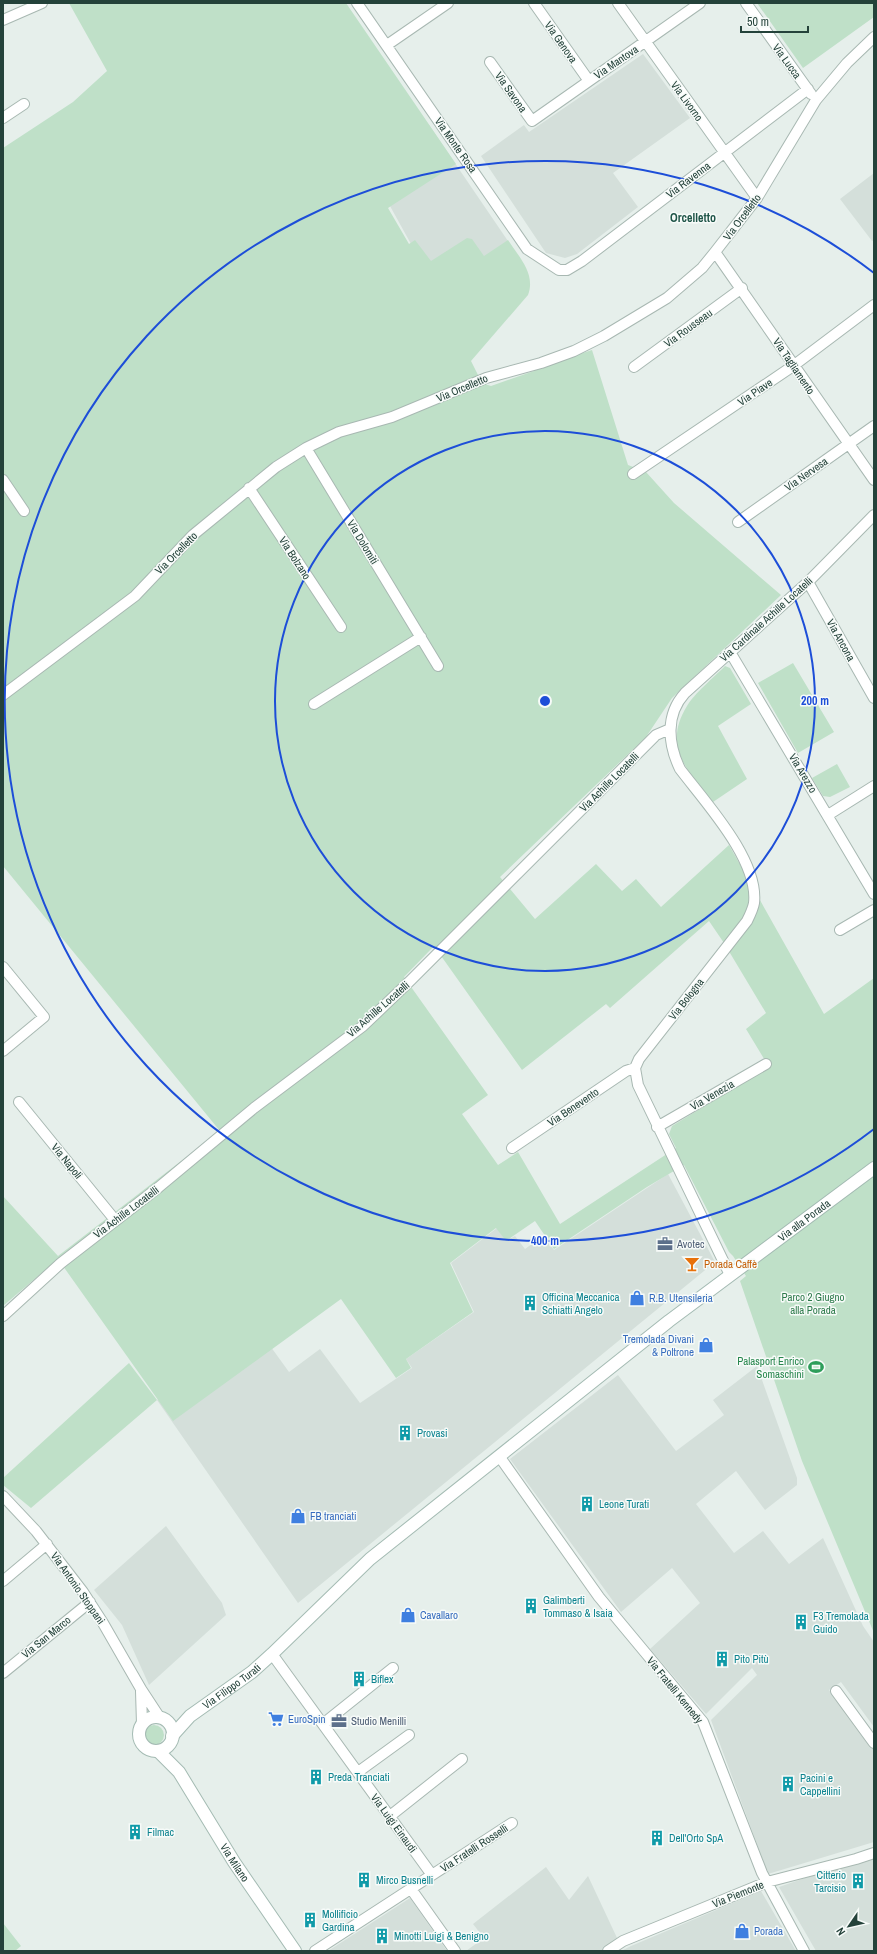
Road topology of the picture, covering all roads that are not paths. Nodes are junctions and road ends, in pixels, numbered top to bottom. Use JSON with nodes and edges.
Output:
{"nodes":[{"id":1,"x":42,"y":3,"type":"edge"},
{"id":2,"x":357,"y":3,"type":"edge"},
{"id":3,"x":448,"y":3,"type":"edge"},
{"id":4,"x":534,"y":3,"type":"edge"},
{"id":5,"x":618,"y":3,"type":"edge"},
{"id":6,"x":700,"y":3,"type":"edge"},
{"id":7,"x":746,"y":3,"type":"edge"},
{"id":8,"x":3,"y":20,"type":"edge"},
{"id":9,"x":874,"y":37,"type":"edge"},
{"id":10,"x":645,"y":42,"type":"junction"},
{"id":11,"x":387,"y":45,"type":"junction"},
{"id":12,"x":490,"y":62,"type":"dead end"},
{"id":13,"x":589,"y":81,"type":"junction"},
{"id":14,"x":808,"y":89,"type":"junction"},
{"id":15,"x":816,"y":100,"type":"junction"},
{"id":16,"x":24,"y":104,"type":"dead end"},
{"id":17,"x":3,"y":118,"type":"edge"},
{"id":18,"x":532,"y":121,"type":"joint"},
{"id":19,"x":724,"y":152,"type":"junction"},
{"id":20,"x":757,"y":198,"type":"junction"},
{"id":21,"x":715,"y":252,"type":"junction"},
{"id":22,"x":567,"y":270,"type":"joint"},
{"id":23,"x":742,"y":288,"type":"junction"},
{"id":24,"x":874,"y":305,"type":"edge"},
{"id":25,"x":793,"y":366,"type":"junction"},
{"id":26,"x":634,"y":367,"type":"dead end"},
{"id":27,"x":874,"y":426,"type":"edge"},
{"id":28,"x":848,"y":444,"type":"junction"},
{"id":29,"x":306,"y":448,"type":"junction"},
{"id":30,"x":633,"y":474,"type":"dead end"},
{"id":31,"x":3,"y":480,"type":"edge"},
{"id":32,"x":874,"y":480,"type":"edge"},
{"id":33,"x":249,"y":488,"type":"junction"},
{"id":34,"x":24,"y":510,"type":"dead end"},
{"id":35,"x":874,"y":515,"type":"edge"},
{"id":36,"x":738,"y":522,"type":"dead end"},
{"id":37,"x":808,"y":582,"type":"junction"},
{"id":38,"x":341,"y":627,"type":"dead end"},
{"id":39,"x":421,"y":637,"type":"junction"},
{"id":40,"x":730,"y":652,"type":"junction"},
{"id":41,"x":438,"y":666,"type":"dead end"},
{"id":42,"x":3,"y":695,"type":"edge"},
{"id":43,"x":874,"y":698,"type":"edge"},
{"id":44,"x":314,"y":704,"type":"dead end"},
{"id":45,"x":670,"y":729,"type":"junction"},
{"id":46,"x":874,"y":786,"type":"edge"},
{"id":47,"x":828,"y":814,"type":"junction"},
{"id":48,"x":874,"y":894,"type":"edge"},
{"id":49,"x":874,"y":910,"type":"edge"},
{"id":50,"x":840,"y":930,"type":"dead end"},
{"id":51,"x":3,"y":967,"type":"edge"},
{"id":52,"x":3,"y":1051,"type":"edge"},
{"id":53,"x":766,"y":1064,"type":"dead end"},
{"id":54,"x":635,"y":1068,"type":"junction"},
{"id":55,"x":19,"y":1102,"type":"dead end"},
{"id":56,"x":657,"y":1127,"type":"junction"},
{"id":57,"x":512,"y":1148,"type":"dead end"},
{"id":58,"x":874,"y":1168,"type":"edge"},
{"id":59,"x":115,"y":1220,"type":"junction"},
{"id":60,"x":732,"y":1273,"type":"junction"},
{"id":61,"x":3,"y":1316,"type":"edge"},
{"id":62,"x":499,"y":1456,"type":"junction"},
{"id":63,"x":3,"y":1496,"type":"edge"},
{"id":64,"x":47,"y":1544,"type":"junction"},
{"id":65,"x":3,"y":1581,"type":"edge"},
{"id":66,"x":90,"y":1602,"type":"junction"},
{"id":67,"x":272,"y":1654,"type":"junction"},
{"id":68,"x":393,"y":1668,"type":"dead end"},
{"id":69,"x":3,"y":1673,"type":"edge"},
{"id":70,"x":141,"y":1689,"type":"junction"},
{"id":71,"x":836,"y":1691,"type":"dead end"},
{"id":72,"x":190,"y":1716,"type":"junction"},
{"id":73,"x":163,"y":1719,"type":"junction"},
{"id":74,"x":142,"y":1724,"type":"junction"},
{"id":75,"x":323,"y":1724,"type":"junction"},
{"id":76,"x":409,"y":1735,"type":"dead end"},
{"id":77,"x":172,"y":1738,"type":"junction"},
{"id":78,"x":874,"y":1743,"type":"edge"},
{"id":79,"x":158,"y":1751,"type":"junction"},
{"id":80,"x":462,"y":1759,"type":"dead end"},
{"id":81,"x":179,"y":1772,"type":"junction"},
{"id":82,"x":358,"y":1772,"type":"junction"},
{"id":83,"x":390,"y":1816,"type":"junction"},
{"id":84,"x":512,"y":1823,"type":"dead end"},
{"id":85,"x":874,"y":1852,"type":"edge"},
{"id":86,"x":432,"y":1875,"type":"junction"},
{"id":87,"x":767,"y":1882,"type":"junction"},
{"id":88,"x":411,"y":1889,"type":"junction"},
{"id":89,"x":623,"y":1941,"type":"junction"},
{"id":90,"x":295,"y":1951,"type":"edge"},
{"id":91,"x":315,"y":1951,"type":"edge"},
{"id":92,"x":455,"y":1951,"type":"edge"},
{"id":93,"x":608,"y":1951,"type":"edge"},
{"id":94,"x":627,"y":1951,"type":"edge"},
{"id":95,"x":804,"y":1951,"type":"edge"}],
"edges":[{"from":1,"to":8,"type":"street"},
{"from":2,"to":11,"type":"street","name":"Via Monte Rosa"},
{"from":3,"to":11,"type":"street"},
{"from":4,"to":13,"type":"street","name":"Via Genova"},
{"from":5,"to":10,"type":"street","name":"Via Livorno"},
{"from":6,"to":10,"type":"street","name":"Via Mantova"},
{"from":7,"to":14,"type":"street","name":"Via Lucca"},
{"from":9,"to":15,"type":"street","name":"Via Orcelletto"},
{"from":10,"to":13,"type":"street","name":"Via Mantova"},
{"from":10,"to":19,"type":"street","name":"Via Livorno"},
{"from":11,"to":22,"type":"street","name":"Via Monte Rosa"},
{"from":12,"to":18,"type":"street","name":"Via Savona"},
{"from":13,"to":18,"type":"street","name":"Via Mantova"},
{"from":14,"to":15,"type":"street","name":"Via Lucca"},
{"from":14,"to":19,"type":"street","name":"Via Ravenna"},
{"from":15,"to":20,"type":"street","name":"Via Orcelletto"},
{"from":16,"to":17,"type":"street"},
{"from":19,"to":20,"type":"street","name":"Via Livorno"},
{"from":19,"to":22,"type":"street","name":"Via Ravenna"},
{"from":20,"to":21,"type":"street","name":"Via Orcelletto"},
{"from":21,"to":23,"type":"street","name":"Via Tagliamento"},
{"from":21,"to":29,"type":"street","name":"Via Orcelletto"},
{"from":23,"to":25,"type":"street","name":"Via Tagliamento"},
{"from":23,"to":26,"type":"street","name":"Via Rousseau"},
{"from":24,"to":25,"type":"street","name":"Via Piave"},
{"from":25,"to":28,"type":"street","name":"Via Tagliamento"},
{"from":25,"to":30,"type":"street","name":"Via Piave"},
{"from":27,"to":28,"type":"street","name":"Via Nervesa"},
{"from":28,"to":32,"type":"street","name":"Via Tagliamento"},
{"from":28,"to":36,"type":"street","name":"Via Nervesa"},
{"from":29,"to":33,"type":"street","name":"Via Orcelletto"},
{"from":29,"to":39,"type":"street","name":"Via Dolomiti"},
{"from":31,"to":34,"type":"street"},
{"from":33,"to":38,"type":"street","name":"Via Bolzano"},
{"from":33,"to":42,"type":"street","name":"Via Orcelletto"},
{"from":35,"to":37,"type":"street","name":"Via Cardinale Achille Locatelli"},
{"from":37,"to":40,"type":"street","name":"Via Cardinale Achille Locatelli"},
{"from":37,"to":43,"type":"street","name":"Via Ancona"},
{"from":39,"to":41,"type":"street","name":"Via Dolomiti"},
{"from":39,"to":44,"type":"street"},
{"from":40,"to":45,"type":"street","name":"Via Cardinale Achille Locatelli"},
{"from":40,"to":47,"type":"street","name":"Via Arezzo"},
{"from":45,"to":54,"type":"street","name":"Via Bologna"},
{"from":45,"to":59,"type":"street","name":"Via Achille Locatelli"},
{"from":46,"to":47,"type":"street"},
{"from":47,"to":48,"type":"street","name":"Via Arezzo"},
{"from":49,"to":50,"type":"street"},
{"from":51,"to":52,"type":"street"},
{"from":53,"to":56,"type":"street","name":"Via Venezia"},
{"from":54,"to":56,"type":"street"},
{"from":54,"to":57,"type":"street","name":"Via Benevento"},
{"from":55,"to":59,"type":"street","name":"Via Napoli"},
{"from":56,"to":60,"type":"street"},
{"from":58,"to":60,"type":"street","name":"Via alla Porada"},
{"from":59,"to":61,"type":"street","name":"Via Achille Locatelli"},
{"from":60,"to":62,"type":"street","name":"Via alla Porada"},
{"from":62,"to":67,"type":"street","name":"Via Filippo Turati"},
{"from":62,"to":87,"type":"street","name":"Via Fratelli Kennedy"},
{"from":63,"to":64,"type":"street","name":"Via Antonio Stoppani"},
{"from":64,"to":65,"type":"street"},
{"from":64,"to":66,"type":"street","name":"Via Antonio Stoppani"},
{"from":66,"to":69,"type":"street","name":"Via San Marco"},
{"from":66,"to":70,"type":"street","name":"Via Antonio Stoppani"},
{"from":67,"to":72,"type":"street","name":"Via Filippo Turati"},
{"from":67,"to":75,"type":"street","name":"Via Luigi Einaudi"},
{"from":68,"to":75,"type":"street"},
{"from":70,"to":73,"type":"street","name":"Via Antonio Stoppani"},
{"from":70,"to":74,"type":"street","name":"Via Antonio Stoppani"},
{"from":71,"to":78,"type":"street"},
{"from":72,"to":73,"type":"street","name":"Via Filippo Turati"},
{"from":72,"to":77,"type":"street","name":"Via Filippo Turati"},
{"from":73,"to":74,"type":"street"},
{"from":73,"to":77,"type":"street"},
{"from":74,"to":79,"type":"street"},
{"from":75,"to":82,"type":"street","name":"Via Luigi Einaudi"},
{"from":76,"to":82,"type":"street"},
{"from":77,"to":79,"type":"street"},
{"from":77,"to":81,"type":"street","name":"Via Milano"},
{"from":79,"to":81,"type":"street","name":"Via Milano"},
{"from":80,"to":83,"type":"street"},
{"from":81,"to":90,"type":"street","name":"Via Milano"},
{"from":82,"to":83,"type":"street","name":"Via Luigi Einaudi"},
{"from":83,"to":86,"type":"street","name":"Via Luigi Einaudi"},
{"from":84,"to":86,"type":"street","name":"Via Fratelli Rosselli"},
{"from":85,"to":87,"type":"street","name":"Via Piemonte"},
{"from":86,"to":88,"type":"street","name":"Via Fratelli Rosselli"},
{"from":87,"to":89,"type":"street","name":"Via Piemonte"},
{"from":87,"to":95,"type":"street","name":"Via Fratelli Kennedy"},
{"from":88,"to":91,"type":"street","name":"Via Fratelli Rosselli"},
{"from":88,"to":92,"type":"street"},
{"from":89,"to":93,"type":"street","name":"Via Piemonte"},
{"from":89,"to":94,"type":"street"}]}
